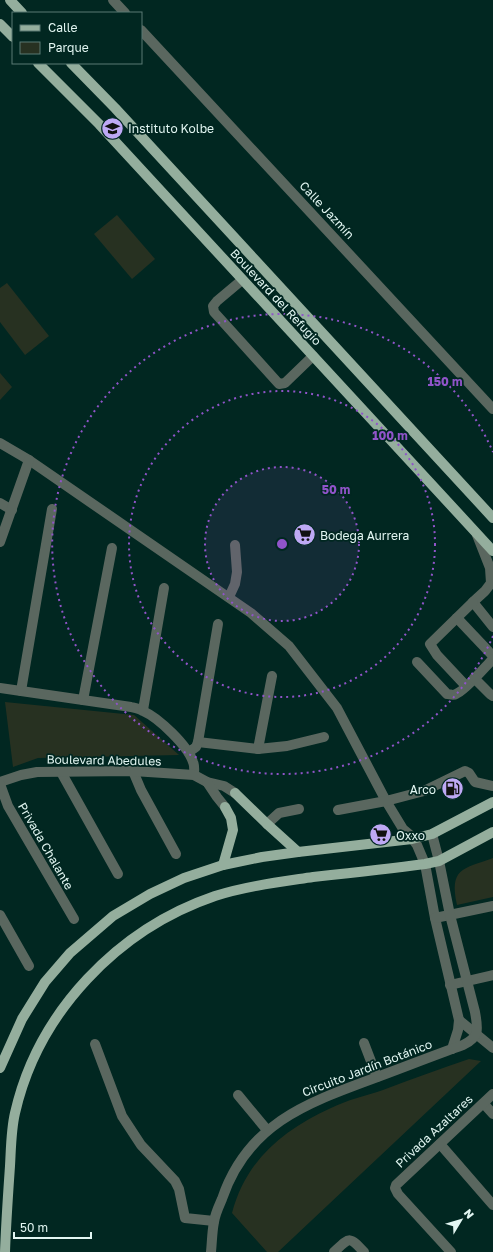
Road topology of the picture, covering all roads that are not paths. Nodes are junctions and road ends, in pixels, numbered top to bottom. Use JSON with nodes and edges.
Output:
{"nodes":[{"id":1,"x":10,"y":0,"type":"edge"},
{"id":2,"x":113,"y":0,"type":"edge"},
{"id":3,"x":21,"y":12,"type":"edge"},
{"id":4,"x":124,"y":12,"type":"edge"},
{"id":5,"x":0,"y":24,"type":"edge"},
{"id":6,"x":142,"y":31,"type":"edge"},
{"id":7,"x":12,"y":36,"type":"edge"},
{"id":8,"x":39,"y":64,"type":"edge"},
{"id":9,"x":72,"y":64,"type":"edge"},
{"id":10,"x":242,"y":280,"type":"junction"},
{"id":11,"x":313,"y":356,"type":"junction"},
{"id":12,"x":493,"y":408,"type":"edge"},
{"id":13,"x":0,"y":443,"type":"edge"},
{"id":14,"x":29,"y":460,"type":"junction"},
{"id":15,"x":0,"y":503,"type":"edge"},
{"id":16,"x":52,"y":509,"type":"dead end"},
{"id":17,"x":12,"y":510,"type":"junction"},
{"id":18,"x":493,"y":518,"type":"edge"},
{"id":19,"x":477,"y":535,"type":"junction"},
{"id":20,"x":0,"y":542,"type":"edge"},
{"id":21,"x":234,"y":545,"type":"dead end"},
{"id":22,"x":112,"y":548,"type":"dead end"},
{"id":23,"x":493,"y":551,"type":"edge"},
{"id":24,"x":164,"y":588,"type":"dead end"},
{"id":25,"x":229,"y":597,"type":"junction"},
{"id":26,"x":473,"y":602,"type":"junction"},
{"id":27,"x":457,"y":618,"type":"junction"},
{"id":28,"x":218,"y":624,"type":"dead end"},
{"id":29,"x":493,"y":626,"type":"edge"},
{"id":30,"x":493,"y":658,"type":"edge"},
{"id":31,"x":418,"y":662,"type":"dead end"},
{"id":32,"x":272,"y":676,"type":"dead end"},
{"id":33,"x":474,"y":678,"type":"junction"},
{"id":34,"x":466,"y":686,"type":"junction"},
{"id":35,"x":0,"y":688,"type":"edge"},
{"id":36,"x":21,"y":690,"type":"junction"},
{"id":37,"x":493,"y":696,"type":"edge"},
{"id":38,"x":83,"y":700,"type":"junction"},
{"id":39,"x":143,"y":710,"type":"junction"},
{"id":40,"x":324,"y":737,"type":"dead end"},
{"id":41,"x":198,"y":742,"type":"junction"},
{"id":42,"x":258,"y":749,"type":"junction"},
{"id":43,"x":189,"y":752,"type":"junction"},
{"id":44,"x":133,"y":771,"type":"junction"},
{"id":45,"x":61,"y":772,"type":"junction"},
{"id":46,"x":194,"y":775,"type":"junction"},
{"id":47,"x":207,"y":782,"type":"junction"},
{"id":48,"x":0,"y":783,"type":"edge"},
{"id":49,"x":493,"y":786,"type":"edge"},
{"id":50,"x":235,"y":793,"type":"joint"},
{"id":51,"x":386,"y":801,"type":"junction"},
{"id":52,"x":493,"y":802,"type":"edge"},
{"id":53,"x":225,"y":807,"type":"joint"},
{"id":54,"x":299,"y":809,"type":"dead end"},
{"id":55,"x":338,"y":810,"type":"dead end"},
{"id":56,"x":267,"y":824,"type":"junction"},
{"id":57,"x":493,"y":832,"type":"edge"},
{"id":58,"x":432,"y":834,"type":"junction"},
{"id":59,"x":412,"y":840,"type":"junction"},
{"id":60,"x":298,"y":852,"type":"junction"},
{"id":61,"x":176,"y":854,"type":"dead end"},
{"id":62,"x":439,"y":861,"type":"junction"},
{"id":63,"x":425,"y":864,"type":"junction"},
{"id":64,"x":223,"y":865,"type":"junction"},
{"id":65,"x":118,"y":874,"type":"dead end"},
{"id":66,"x":493,"y":906,"type":"edge"},
{"id":67,"x":0,"y":914,"type":"edge"},
{"id":68,"x":450,"y":915,"type":"junction"},
{"id":69,"x":435,"y":918,"type":"junction"},
{"id":70,"x":74,"y":919,"type":"dead end"},
{"id":71,"x":28,"y":966,"type":"dead end"},
{"id":72,"x":493,"y":975,"type":"edge"},
{"id":73,"x":467,"y":981,"type":"junction"},
{"id":74,"x":450,"y":985,"type":"junction"},
{"id":75,"x":459,"y":1020,"type":"junction"},
{"id":76,"x":477,"y":1034,"type":"junction"},
{"id":77,"x":364,"y":1043,"type":"dead end"},
{"id":78,"x":95,"y":1044,"type":"dead end"},
{"id":79,"x":493,"y":1048,"type":"edge"},
{"id":80,"x":452,"y":1049,"type":"junction"},
{"id":81,"x":0,"y":1068,"type":"edge"},
{"id":82,"x":377,"y":1077,"type":"junction"},
{"id":83,"x":493,"y":1094,"type":"edge"},
{"id":84,"x":238,"y":1095,"type":"dead end"},
{"id":85,"x":484,"y":1104,"type":"junction"},
{"id":86,"x":493,"y":1114,"type":"edge"},
{"id":87,"x":267,"y":1130,"type":"junction"},
{"id":88,"x":440,"y":1144,"type":"junction"},
{"id":89,"x":493,"y":1204,"type":"edge"},
{"id":90,"x":214,"y":1221,"type":"junction"},
{"id":91,"x":5,"y":1252,"type":"edge"},
{"id":92,"x":211,"y":1252,"type":"edge"},
{"id":93,"x":334,"y":1252,"type":"edge"},
{"id":94,"x":364,"y":1252,"type":"edge"},
{"id":95,"x":451,"y":1252,"type":"edge"}],
"edges":[{"from":1,"to":3,"type":"main road"},
{"from":2,"to":4,"type":"street"},
{"from":5,"to":7,"type":"main road"},
{"from":6,"to":12,"type":"street","name":"Calle Jazmín"},
{"from":8,"to":10,"type":"main road","name":"Boulevard del Refugio"},
{"from":9,"to":18,"type":"main road","name":"Boulevard del Refugio"},
{"from":10,"to":11,"type":"main road","name":"Boulevard del Refugio"},
{"from":10,"to":11,"type":"street"},
{"from":11,"to":19,"type":"main road","name":"Boulevard del Refugio"},
{"from":13,"to":14,"type":"street"},
{"from":14,"to":17,"type":"street"},
{"from":14,"to":25,"type":"street"},
{"from":15,"to":17,"type":"street"},
{"from":16,"to":36,"type":"street"},
{"from":17,"to":20,"type":"street"},
{"from":19,"to":23,"type":"main road","name":"Boulevard del Refugio"},
{"from":19,"to":26,"type":"street"},
{"from":21,"to":25,"type":"street"},
{"from":22,"to":38,"type":"street"},
{"from":24,"to":39,"type":"street"},
{"from":25,"to":51,"type":"street"},
{"from":26,"to":27,"type":"street"},
{"from":26,"to":29,"type":"street"},
{"from":27,"to":30,"type":"street"},
{"from":27,"to":34,"type":"street"},
{"from":28,"to":41,"type":"street"},
{"from":30,"to":33,"type":"street"},
{"from":31,"to":34,"type":"street"},
{"from":32,"to":42,"type":"street"},
{"from":33,"to":34,"type":"street"},
{"from":33,"to":37,"type":"street"},
{"from":35,"to":36,"type":"street"},
{"from":36,"to":38,"type":"street"},
{"from":38,"to":39,"type":"street"},
{"from":39,"to":43,"type":"street"},
{"from":40,"to":42,"type":"street"},
{"from":41,"to":42,"type":"street"},
{"from":41,"to":43,"type":"street"},
{"from":43,"to":46,"type":"street"},
{"from":44,"to":45,"type":"street","name":"Boulevard Abedules"},
{"from":44,"to":46,"type":"street","name":"Boulevard Abedules"},
{"from":44,"to":61,"type":"street"},
{"from":45,"to":48,"type":"street","name":"Boulevard Abedules"},
{"from":45,"to":65,"type":"street"},
{"from":46,"to":47,"type":"street","name":"Boulevard Abedules"},
{"from":47,"to":50,"type":"street","name":"Boulevard Abedules"},
{"from":47,"to":53,"type":"street","name":"Boulevard Abedules"},
{"from":48,"to":70,"type":"street","name":"Privada Chalante"},
{"from":49,"to":51,"type":"street"},
{"from":50,"to":56,"type":"main road"},
{"from":51,"to":55,"type":"street"},
{"from":51,"to":59,"type":"street"},
{"from":52,"to":58,"type":"main road"},
{"from":53,"to":64,"type":"main road"},
{"from":54,"to":56,"type":"street"},
{"from":56,"to":60,"type":"main road"},
{"from":57,"to":62,"type":"main road"},
{"from":58,"to":59,"type":"main road"},
{"from":58,"to":62,"type":"street"},
{"from":59,"to":60,"type":"main road"},
{"from":59,"to":63,"type":"street"},
{"from":60,"to":64,"type":"main road"},
{"from":62,"to":63,"type":"main road"},
{"from":62,"to":68,"type":"street"},
{"from":63,"to":69,"type":"street"},
{"from":63,"to":91,"type":"main road"},
{"from":64,"to":81,"type":"main road"},
{"from":66,"to":68,"type":"street"},
{"from":67,"to":71,"type":"street"},
{"from":68,"to":69,"type":"street"},
{"from":68,"to":73,"type":"street"},
{"from":69,"to":74,"type":"street"},
{"from":72,"to":73,"type":"street"},
{"from":73,"to":74,"type":"street"},
{"from":73,"to":76,"type":"street"},
{"from":74,"to":75,"type":"street"},
{"from":75,"to":76,"type":"street"},
{"from":75,"to":80,"type":"street"},
{"from":76,"to":79,"type":"street"},
{"from":76,"to":80,"type":"street","name":"Circuito Jardín Botánico"},
{"from":77,"to":82,"type":"street"},
{"from":78,"to":90,"type":"street"},
{"from":80,"to":82,"type":"street","name":"Circuito Jardín Botánico"},
{"from":82,"to":87,"type":"street","name":"Circuito Jardín Botánico"},
{"from":83,"to":85,"type":"street","name":"Privada Azaltares"},
{"from":84,"to":87,"type":"street"},
{"from":85,"to":86,"type":"street"},
{"from":85,"to":88,"type":"street","name":"Privada Azaltares"},
{"from":87,"to":90,"type":"street","name":"Circuito Jardín Botánico"},
{"from":88,"to":89,"type":"street"},
{"from":88,"to":95,"type":"street","name":"Privada Azaltares"},
{"from":90,"to":92,"type":"street","name":"Circuito Jardín Botánico"},
{"from":93,"to":94,"type":"street"}]}
